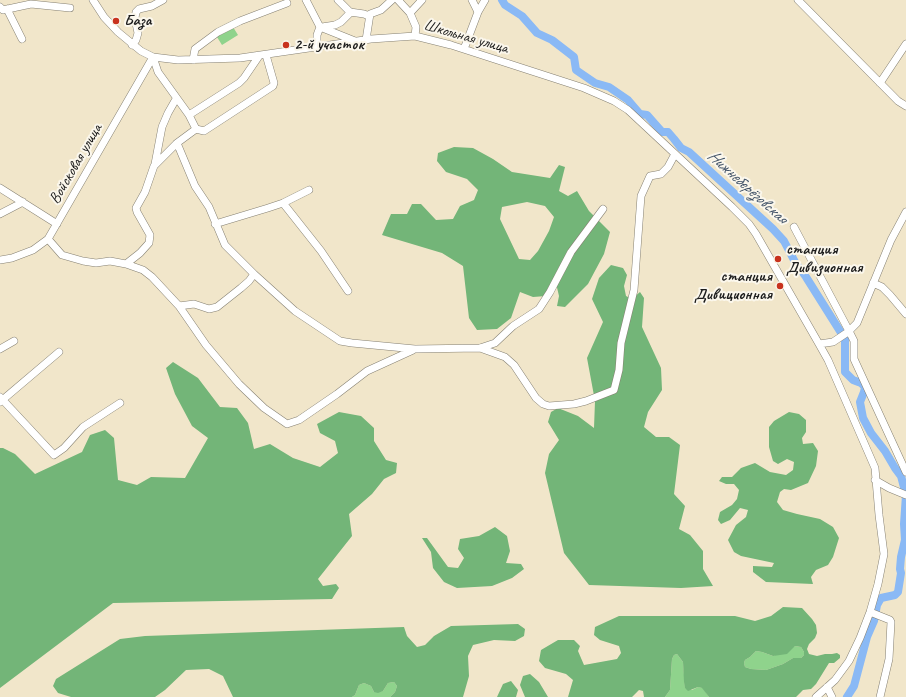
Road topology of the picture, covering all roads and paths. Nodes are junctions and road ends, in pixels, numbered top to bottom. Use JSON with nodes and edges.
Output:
{"nodes":[{"id":1,"x":93,"y":0,"type":"edge"},
{"id":2,"x":163,"y":0,"type":"edge"},
{"id":3,"x":306,"y":0,"type":"edge"},
{"id":4,"x":338,"y":0,"type":"edge"},
{"id":5,"x":392,"y":0,"type":"edge"},
{"id":6,"x":398,"y":0,"type":"edge"},
{"id":7,"x":422,"y":0,"type":"edge"},
{"id":8,"x":472,"y":0,"type":"edge"},
{"id":9,"x":484,"y":0,"type":"edge"},
{"id":10,"x":798,"y":0,"type":"edge"},
{"id":11,"x":287,"y":1,"type":"edge"},
{"id":12,"x":70,"y":8,"type":"dead end"},
{"id":13,"x":2,"y":10,"type":"edge"},
{"id":14,"x":351,"y":12,"type":"junction"},
{"id":15,"x":478,"y":12,"type":"junction"},
{"id":16,"x":410,"y":13,"type":"junction"},
{"id":17,"x":369,"y":16,"type":"junction"},
{"id":18,"x":320,"y":27,"type":"junction"},
{"id":19,"x":415,"y":36,"type":"junction"},
{"id":20,"x":22,"y":39,"type":"dead end"},
{"id":21,"x":366,"y":40,"type":"junction"},
{"id":22,"x":356,"y":41,"type":"junction"},
{"id":23,"x":906,"y":44,"type":"edge"},
{"id":24,"x":132,"y":45,"type":"junction"},
{"id":25,"x":318,"y":47,"type":"junction"},
{"id":26,"x":464,"y":49,"type":"junction"},
{"id":27,"x":262,"y":55,"type":"junction"},
{"id":28,"x":154,"y":57,"type":"junction"},
{"id":29,"x":193,"y":60,"type":"junction"},
{"id":30,"x":880,"y":83,"type":"junction"},
{"id":31,"x":176,"y":99,"type":"junction"},
{"id":32,"x":906,"y":106,"type":"edge"},
{"id":33,"x":189,"y":115,"type":"junction"},
{"id":34,"x":196,"y":128,"type":"junction"},
{"id":35,"x":177,"y":143,"type":"junction"},
{"id":36,"x":675,"y":154,"type":"junction"},
{"id":37,"x":155,"y":165,"type":"junction"},
{"id":38,"x":0,"y":188,"type":"edge"},
{"id":39,"x":309,"y":190,"type":"dead end"},
{"id":40,"x":23,"y":202,"type":"junction"},
{"id":41,"x":283,"y":203,"type":"junction"},
{"id":42,"x":603,"y":209,"type":"dead end"},
{"id":43,"x":906,"y":212,"type":"edge"},
{"id":44,"x":0,"y":214,"type":"edge"},
{"id":45,"x":57,"y":224,"type":"junction"},
{"id":46,"x":215,"y":224,"type":"junction"},
{"id":47,"x":794,"y":227,"type":"dead end"},
{"id":48,"x":48,"y":239,"type":"junction"},
{"id":49,"x":0,"y":260,"type":"edge"},
{"id":50,"x":126,"y":264,"type":"junction"},
{"id":51,"x":254,"y":274,"type":"junction"},
{"id":52,"x":873,"y":283,"type":"junction"},
{"id":53,"x":348,"y":291,"type":"dead end"},
{"id":54,"x":179,"y":306,"type":"junction"},
{"id":55,"x":906,"y":314,"type":"edge"},
{"id":56,"x":849,"y":331,"type":"junction"},
{"id":57,"x":14,"y":341,"type":"dead end"},
{"id":58,"x":819,"y":344,"type":"junction"},
{"id":59,"x":480,"y":348,"type":"junction"},
{"id":60,"x":0,"y":349,"type":"edge"},
{"id":61,"x":415,"y":349,"type":"junction"},
{"id":62,"x":59,"y":352,"type":"dead end"},
{"id":63,"x":1,"y":399,"type":"edge"},
{"id":64,"x":120,"y":404,"type":"dead end"},
{"id":65,"x":906,"y":472,"type":"edge"},
{"id":66,"x":875,"y":480,"type":"junction"},
{"id":67,"x":906,"y":495,"type":"edge"},
{"id":68,"x":870,"y":612,"type":"junction"},
{"id":69,"x":827,"y":687,"type":"junction"},
{"id":70,"x":816,"y":697,"type":"edge"},
{"id":71,"x":832,"y":697,"type":"edge"},
{"id":72,"x":880,"y":697,"type":"edge"}],
"edges":[{"from":1,"to":24,"type":"street"},
{"from":2,"to":24,"type":"street"},
{"from":3,"to":18,"type":"street"},
{"from":4,"to":14,"type":"street"},
{"from":5,"to":17,"type":"street"},
{"from":6,"to":16,"type":"street"},
{"from":7,"to":16,"type":"street"},
{"from":8,"to":15,"type":"street"},
{"from":9,"to":15,"type":"street"},
{"from":10,"to":30,"type":"street"},
{"from":11,"to":29,"type":"street"},
{"from":12,"to":13,"type":"street"},
{"from":13,"to":20,"type":"street"},
{"from":14,"to":17,"type":"street"},
{"from":14,"to":18,"type":"street"},
{"from":15,"to":26,"type":"street"},
{"from":16,"to":19,"type":"street"},
{"from":17,"to":21,"type":"street"},
{"from":18,"to":22,"type":"street"},
{"from":18,"to":25,"type":"street"},
{"from":19,"to":21,"type":"street","name":"Школьная улица"},
{"from":19,"to":26,"type":"street","name":"Школьная улица"},
{"from":21,"to":22,"type":"street","name":"Школьная улица"},
{"from":22,"to":25,"type":"street","name":"Школьная улица"},
{"from":23,"to":30,"type":"street"},
{"from":24,"to":28,"type":"street"},
{"from":25,"to":27,"type":"street","name":"Школьная улица"},
{"from":26,"to":36,"type":"street","name":"Школьная улица"},
{"from":27,"to":29,"type":"street","name":"Школьная улица"},
{"from":27,"to":33,"type":"street"},
{"from":27,"to":34,"type":"street"},
{"from":28,"to":29,"type":"street","name":"Школьная улица"},
{"from":28,"to":31,"type":"street"},
{"from":28,"to":45,"type":"street","name":"Войсковая улица"},
{"from":30,"to":32,"type":"street"},
{"from":31,"to":33,"type":"street"},
{"from":31,"to":37,"type":"street"},
{"from":33,"to":34,"type":"street"},
{"from":34,"to":35,"type":"street"},
{"from":35,"to":37,"type":"street"},
{"from":35,"to":46,"type":"street"},
{"from":36,"to":58,"type":"street","name":"Школьная улица"},
{"from":36,"to":59,"type":"street"},
{"from":37,"to":50,"type":"street"},
{"from":38,"to":40,"type":"street"},
{"from":39,"to":41,"type":"street"},
{"from":40,"to":44,"type":"street"},
{"from":40,"to":45,"type":"street"},
{"from":41,"to":46,"type":"street"},
{"from":41,"to":53,"type":"street"},
{"from":42,"to":59,"type":"street"},
{"from":43,"to":52,"type":"street"},
{"from":45,"to":48,"type":"street","name":"Войсковая улица"},
{"from":46,"to":51,"type":"street"},
{"from":47,"to":56,"type":"street"},
{"from":48,"to":49,"type":"street","name":"Войсковая улица"},
{"from":48,"to":50,"type":"street"},
{"from":50,"to":54,"type":"street"},
{"from":51,"to":54,"type":"street"},
{"from":51,"to":61,"type":"street"},
{"from":52,"to":55,"type":"street"},
{"from":52,"to":56,"type":"street"},
{"from":54,"to":61,"type":"street"},
{"from":56,"to":58,"type":"street"},
{"from":56,"to":65,"type":"street"},
{"from":57,"to":60,"type":"street"},
{"from":58,"to":66,"type":"street","name":"Школьная улица"},
{"from":59,"to":61,"type":"street"},
{"from":62,"to":63,"type":"street"},
{"from":63,"to":64,"type":"street"},
{"from":66,"to":67,"type":"street"},
{"from":66,"to":68,"type":"street","name":"Школьная улица"},
{"from":68,"to":69,"type":"street","name":"Школьная улица"},
{"from":68,"to":72,"type":"street"},
{"from":69,"to":70,"type":"street","name":"Школьная улица"},
{"from":69,"to":71,"type":"street"}]}
